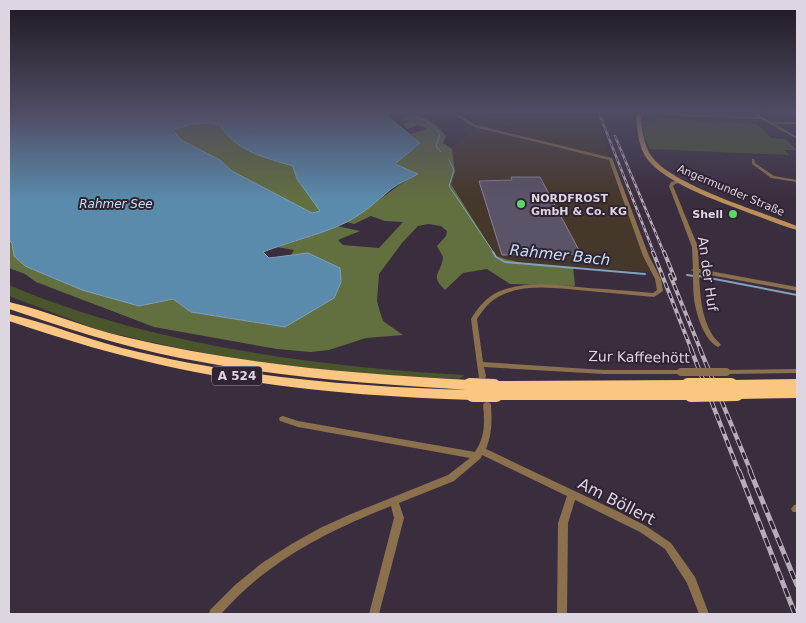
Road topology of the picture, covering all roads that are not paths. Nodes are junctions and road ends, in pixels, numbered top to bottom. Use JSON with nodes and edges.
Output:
{"nodes":[{"id":1,"x":541,"y":142,"type":"edge"},
{"id":2,"x":643,"y":142,"type":"edge"},
{"id":3,"x":753,"y":160,"type":"dead end"},
{"id":4,"x":680,"y":181,"type":"junction"},
{"id":5,"x":797,"y":181,"type":"edge"},
{"id":6,"x":797,"y":228,"type":"edge"},
{"id":7,"x":694,"y":274,"type":"junction"},
{"id":8,"x":797,"y":289,"type":"edge"},
{"id":9,"x":9,"y":305,"type":"edge"},
{"id":10,"x":9,"y":317,"type":"edge"},
{"id":11,"x":718,"y":345,"type":"dead end"},
{"id":12,"x":480,"y":364,"type":"junction"},
{"id":13,"x":797,"y":371,"type":"edge"},
{"id":14,"x":482,"y":376,"type":"dead end"},
{"id":15,"x":797,"y":384,"type":"edge"},
{"id":16,"x":734,"y":389,"type":"junction"},
{"id":17,"x":472,"y":390,"type":"junction"},
{"id":18,"x":797,"y":393,"type":"edge"},
{"id":19,"x":492,"y":395,"type":"junction"},
{"id":20,"x":283,"y":419,"type":"dead end"},
{"id":21,"x":480,"y":453,"type":"junction"},
{"id":22,"x":572,"y":495,"type":"junction"},
{"id":23,"x":394,"y":500,"type":"junction"},
{"id":24,"x":214,"y":614,"type":"edge"},
{"id":25,"x":374,"y":614,"type":"edge"},
{"id":26,"x":562,"y":614,"type":"edge"},
{"id":27,"x":704,"y":614,"type":"edge"}],
"edges":[{"from":1,"to":12,"type":"street"},
{"from":2,"to":4,"type":"main road","name":"Angermunder Straße"},
{"from":3,"to":5,"type":"street"},
{"from":4,"to":6,"type":"main road","name":"Angermunder Straße"},
{"from":4,"to":7,"type":"street","name":"An der Huf"},
{"from":7,"to":8,"type":"street"},
{"from":7,"to":11,"type":"street","name":"An der Huf"},
{"from":9,"to":17,"type":"highway","number":"A 524"},
{"from":10,"to":17,"type":"highway","number":"A 524"},
{"from":12,"to":13,"type":"street","name":"Zur Kaffeehött","bridge":true},
{"from":12,"to":14,"type":"street"},
{"from":15,"to":16,"type":"highway","number":"A 524"},
{"from":16,"to":18,"type":"highway","number":"A 524"},
{"from":16,"to":19,"type":"highway","number":"A 524","bridge":true},
{"from":17,"to":19,"type":"highway","number":"A 524","bridge":true},
{"from":19,"to":21,"type":"street"},
{"from":20,"to":21,"type":"street"},
{"from":21,"to":22,"type":"street","name":"Am Böllert"},
{"from":21,"to":23,"type":"street"},
{"from":22,"to":26,"type":"street"},
{"from":22,"to":27,"type":"street","name":"Am Böllert"},
{"from":23,"to":24,"type":"street"},
{"from":23,"to":25,"type":"street"}]}
